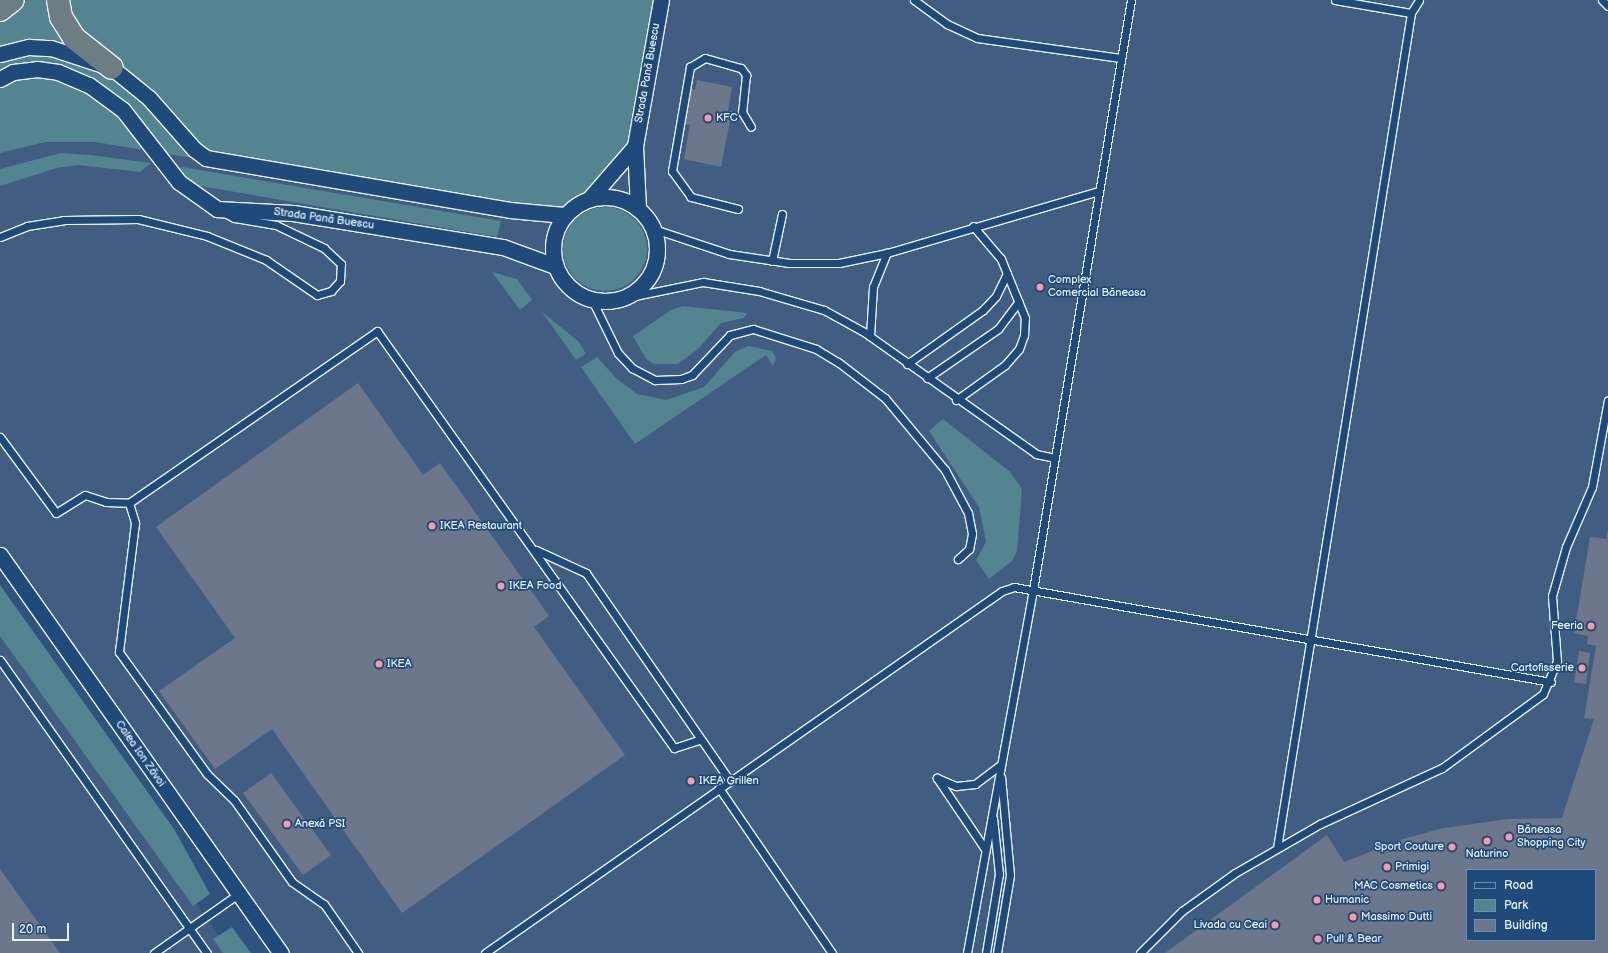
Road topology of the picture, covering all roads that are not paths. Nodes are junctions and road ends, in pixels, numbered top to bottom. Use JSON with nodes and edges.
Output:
{"nodes":[{"id":1,"x":13,"y":0,"type":"edge"},
{"id":2,"x":58,"y":0,"type":"edge"},
{"id":3,"x":661,"y":0,"type":"edge"},
{"id":4,"x":914,"y":0,"type":"edge"},
{"id":5,"x":1131,"y":0,"type":"edge"},
{"id":6,"x":1335,"y":0,"type":"edge"},
{"id":7,"x":1419,"y":0,"type":"edge"},
{"id":8,"x":1602,"y":0,"type":"edge"},
{"id":9,"x":1608,"y":6,"type":"edge"},
{"id":10,"x":0,"y":10,"type":"edge"},
{"id":11,"x":1411,"y":13,"type":"junction"},
{"id":12,"x":0,"y":54,"type":"edge"},
{"id":13,"x":1121,"y":58,"type":"junction"},
{"id":14,"x":112,"y":68,"type":"junction"},
{"id":15,"x":0,"y":79,"type":"edge"},
{"id":16,"x":751,"y":127,"type":"dead end"},
{"id":17,"x":635,"y":146,"type":"junction"},
{"id":18,"x":1099,"y":191,"type":"junction"},
{"id":19,"x":590,"y":198,"type":"junction"},
{"id":20,"x":638,"y":207,"type":"junction"},
{"id":21,"x":217,"y":209,"type":"junction"},
{"id":22,"x":738,"y":209,"type":"dead end"},
{"id":23,"x":782,"y":214,"type":"dead end"},
{"id":24,"x":564,"y":215,"type":"junction"},
{"id":25,"x":973,"y":226,"type":"junction"},
{"id":26,"x":654,"y":229,"type":"junction"},
{"id":27,"x":0,"y":236,"type":"edge"},
{"id":28,"x":887,"y":252,"type":"junction"},
{"id":29,"x":772,"y":261,"type":"junction"},
{"id":30,"x":555,"y":266,"type":"junction"},
{"id":31,"x":1007,"y":273,"type":"junction"},
{"id":32,"x":625,"y":298,"type":"junction"},
{"id":33,"x":592,"y":300,"type":"junction"},
{"id":34,"x":1018,"y":302,"type":"junction"},
{"id":35,"x":870,"y":336,"type":"junction"},
{"id":36,"x":907,"y":364,"type":"junction"},
{"id":37,"x":927,"y":378,"type":"junction"},
{"id":38,"x":956,"y":400,"type":"junction"},
{"id":39,"x":1608,"y":400,"type":"edge"},
{"id":40,"x":0,"y":436,"type":"edge"},
{"id":41,"x":1055,"y":458,"type":"junction"},
{"id":42,"x":129,"y":503,"type":"junction"},
{"id":43,"x":534,"y":550,"type":"junction"},
{"id":44,"x":0,"y":555,"type":"edge"},
{"id":45,"x":958,"y":559,"type":"dead end"},
{"id":46,"x":1033,"y":590,"type":"junction"},
{"id":47,"x":1309,"y":639,"type":"junction"},
{"id":48,"x":0,"y":660,"type":"edge"},
{"id":49,"x":1551,"y":682,"type":"junction"},
{"id":50,"x":701,"y":739,"type":"junction"},
{"id":51,"x":1000,"y":765,"type":"junction"},
{"id":52,"x":730,"y":780,"type":"junction"},
{"id":53,"x":719,"y":788,"type":"junction"},
{"id":54,"x":992,"y":814,"type":"junction"},
{"id":55,"x":1277,"y":848,"type":"junction"},
{"id":56,"x":985,"y":849,"type":"junction"},
{"id":57,"x":238,"y":894,"type":"junction"},
{"id":58,"x":190,"y":928,"type":"junction"},
{"id":59,"x":154,"y":953,"type":"edge"},
{"id":60,"x":208,"y":953,"type":"edge"},
{"id":61,"x":280,"y":953,"type":"edge"},
{"id":62,"x":358,"y":953,"type":"edge"},
{"id":63,"x":485,"y":953,"type":"edge"},
{"id":64,"x":832,"y":953,"type":"edge"},
{"id":65,"x":968,"y":953,"type":"edge"},
{"id":66,"x":986,"y":953,"type":"edge"},
{"id":67,"x":997,"y":953,"type":"edge"},
{"id":68,"x":1140,"y":953,"type":"edge"}],
"edges":[{"from":1,"to":10,"type":"highway"},
{"from":2,"to":14,"type":"highway"},
{"from":3,"to":17,"type":"street","name":"Strada Pană Buescu"},
{"from":4,"to":13,"type":"lane"},
{"from":5,"to":13,"type":"lane"},
{"from":6,"to":11,"type":"lane"},
{"from":7,"to":11,"type":"lane"},
{"from":8,"to":9,"type":"lane"},
{"from":11,"to":47,"type":"lane"},
{"from":12,"to":14,"type":"street"},
{"from":13,"to":18,"type":"lane"},
{"from":14,"to":24,"type":"street"},
{"from":15,"to":21,"type":"street"},
{"from":16,"to":22,"type":"lane"},
{"from":17,"to":19,"type":"street","name":"Strada Pană Buescu"},
{"from":17,"to":20,"type":"street","name":"Strada Pană Buescu"},
{"from":18,"to":25,"type":"lane"},
{"from":18,"to":41,"type":"lane"},
{"from":19,"to":20,"type":"street"},
{"from":19,"to":24,"type":"street"},
{"from":20,"to":26,"type":"street"},
{"from":21,"to":27,"type":"lane"},
{"from":21,"to":30,"type":"street","name":"Strada Pană Buescu"},
{"from":23,"to":29,"type":"lane"},
{"from":24,"to":30,"type":"street"},
{"from":25,"to":28,"type":"lane"},
{"from":25,"to":31,"type":"lane"},
{"from":26,"to":29,"type":"lane"},
{"from":26,"to":32,"type":"street"},
{"from":28,"to":29,"type":"lane"},
{"from":28,"to":35,"type":"lane"},
{"from":30,"to":33,"type":"street"},
{"from":31,"to":34,"type":"lane"},
{"from":31,"to":36,"type":"lane"},
{"from":32,"to":33,"type":"street"},
{"from":32,"to":35,"type":"lane"},
{"from":33,"to":45,"type":"lane"},
{"from":34,"to":37,"type":"lane"},
{"from":34,"to":38,"type":"lane"},
{"from":35,"to":36,"type":"lane"},
{"from":36,"to":37,"type":"lane"},
{"from":37,"to":38,"type":"lane"},
{"from":38,"to":41,"type":"lane"},
{"from":39,"to":49,"type":"lane"},
{"from":40,"to":42,"type":"lane"},
{"from":41,"to":46,"type":"lane"},
{"from":42,"to":43,"type":"lane"},
{"from":42,"to":62,"type":"lane"},
{"from":43,"to":50,"type":"lane"},
{"from":43,"to":50,"type":"lane"},
{"from":44,"to":57,"type":"street","name":"Calea Ion Zăvoi"},
{"from":46,"to":47,"type":"lane"},
{"from":46,"to":51,"type":"lane"},
{"from":46,"to":52,"type":"lane"},
{"from":47,"to":49,"type":"lane"},
{"from":47,"to":55,"type":"lane"},
{"from":48,"to":58,"type":"lane"},
{"from":49,"to":55,"type":"lane"},
{"from":50,"to":52,"type":"lane"},
{"from":51,"to":54,"type":"lane"},
{"from":51,"to":56,"type":"lane"},
{"from":51,"to":67,"type":"lane"},
{"from":52,"to":53,"type":"lane"},
{"from":53,"to":63,"type":"lane"},
{"from":53,"to":64,"type":"lane"},
{"from":54,"to":56,"type":"lane"},
{"from":54,"to":66,"type":"lane"},
{"from":55,"to":68,"type":"lane"},
{"from":56,"to":65,"type":"lane"},
{"from":57,"to":58,"type":"lane"},
{"from":57,"to":61,"type":"street","name":"Calea Ion Zăvoi"},
{"from":58,"to":59,"type":"lane"},
{"from":58,"to":60,"type":"lane"}]}
